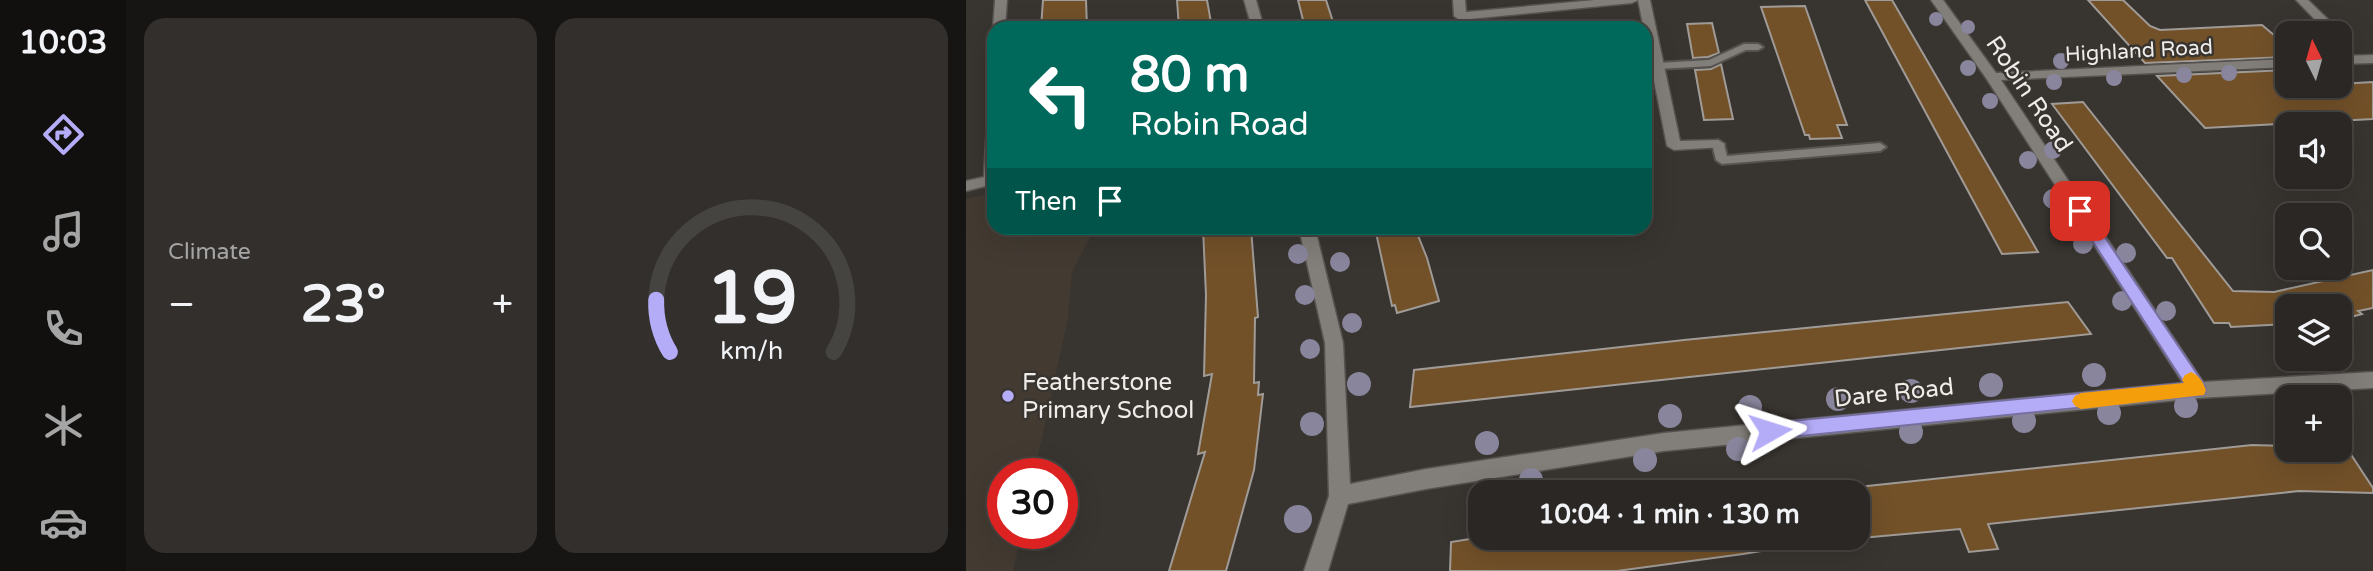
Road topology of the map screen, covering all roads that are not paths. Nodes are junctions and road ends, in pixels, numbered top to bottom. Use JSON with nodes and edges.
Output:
{"nodes":[{"id":1,"x":1001,"y":0,"type":"edge"},
{"id":2,"x":1250,"y":0,"type":"edge"},
{"id":3,"x":1460,"y":0,"type":"edge"},
{"id":4,"x":1632,"y":0,"type":"edge"},
{"id":5,"x":1644,"y":0,"type":"edge"},
{"id":6,"x":1937,"y":0,"type":"edge"},
{"id":7,"x":2302,"y":0,"type":"edge"},
{"id":8,"x":1000,"y":21,"type":"edge"},
{"id":9,"x":1256,"y":21,"type":"edge"},
{"id":10,"x":1648,"y":21,"type":"edge"},
{"id":11,"x":2323,"y":21,"type":"edge"},
{"id":12,"x":1652,"y":41,"type":"edge"},
{"id":13,"x":1758,"y":47,"type":"dead end"},
{"id":14,"x":2352,"y":48,"type":"edge"},
{"id":15,"x":2366,"y":59,"type":"edge"},
{"id":16,"x":2275,"y":64,"type":"edge"},
{"id":17,"x":1657,"y":66,"type":"junction"},
{"id":18,"x":1992,"y":77,"type":"junction"},
{"id":19,"x":1718,"y":144,"type":"joint"},
{"id":20,"x":1880,"y":147,"type":"dead end"},
{"id":21,"x":987,"y":181,"type":"edge"},
{"id":22,"x":966,"y":186,"type":"edge"},
{"id":23,"x":1309,"y":235,"type":"edge"},
{"id":24,"x":2373,"y":380,"type":"edge"},
{"id":25,"x":2197,"y":390,"type":"junction"},
{"id":26,"x":1340,"y":496,"type":"junction"},
{"id":27,"x":1316,"y":571,"type":"edge"}],
"edges":[{"from":1,"to":8,"type":"street"},
{"from":2,"to":9,"type":"street"},
{"from":3,"to":4,"type":"street"},
{"from":5,"to":10,"type":"street"},
{"from":6,"to":18,"type":"street","name":"Robin Road"},
{"from":7,"to":11,"type":"street"},
{"from":12,"to":17,"type":"street"},
{"from":13,"to":17,"type":"lane"},
{"from":14,"to":15,"type":"street"},
{"from":16,"to":18,"type":"street","name":"Highland Road"},
{"from":17,"to":19,"type":"street"},
{"from":18,"to":25,"type":"street","name":"Robin Road"},
{"from":19,"to":20,"type":"lane"},
{"from":21,"to":22,"type":"street"},
{"from":23,"to":26,"type":"street"},
{"from":24,"to":25,"type":"street","name":"Dare Road"},
{"from":25,"to":26,"type":"street","name":"Dare Road"},
{"from":26,"to":27,"type":"street"}]}
